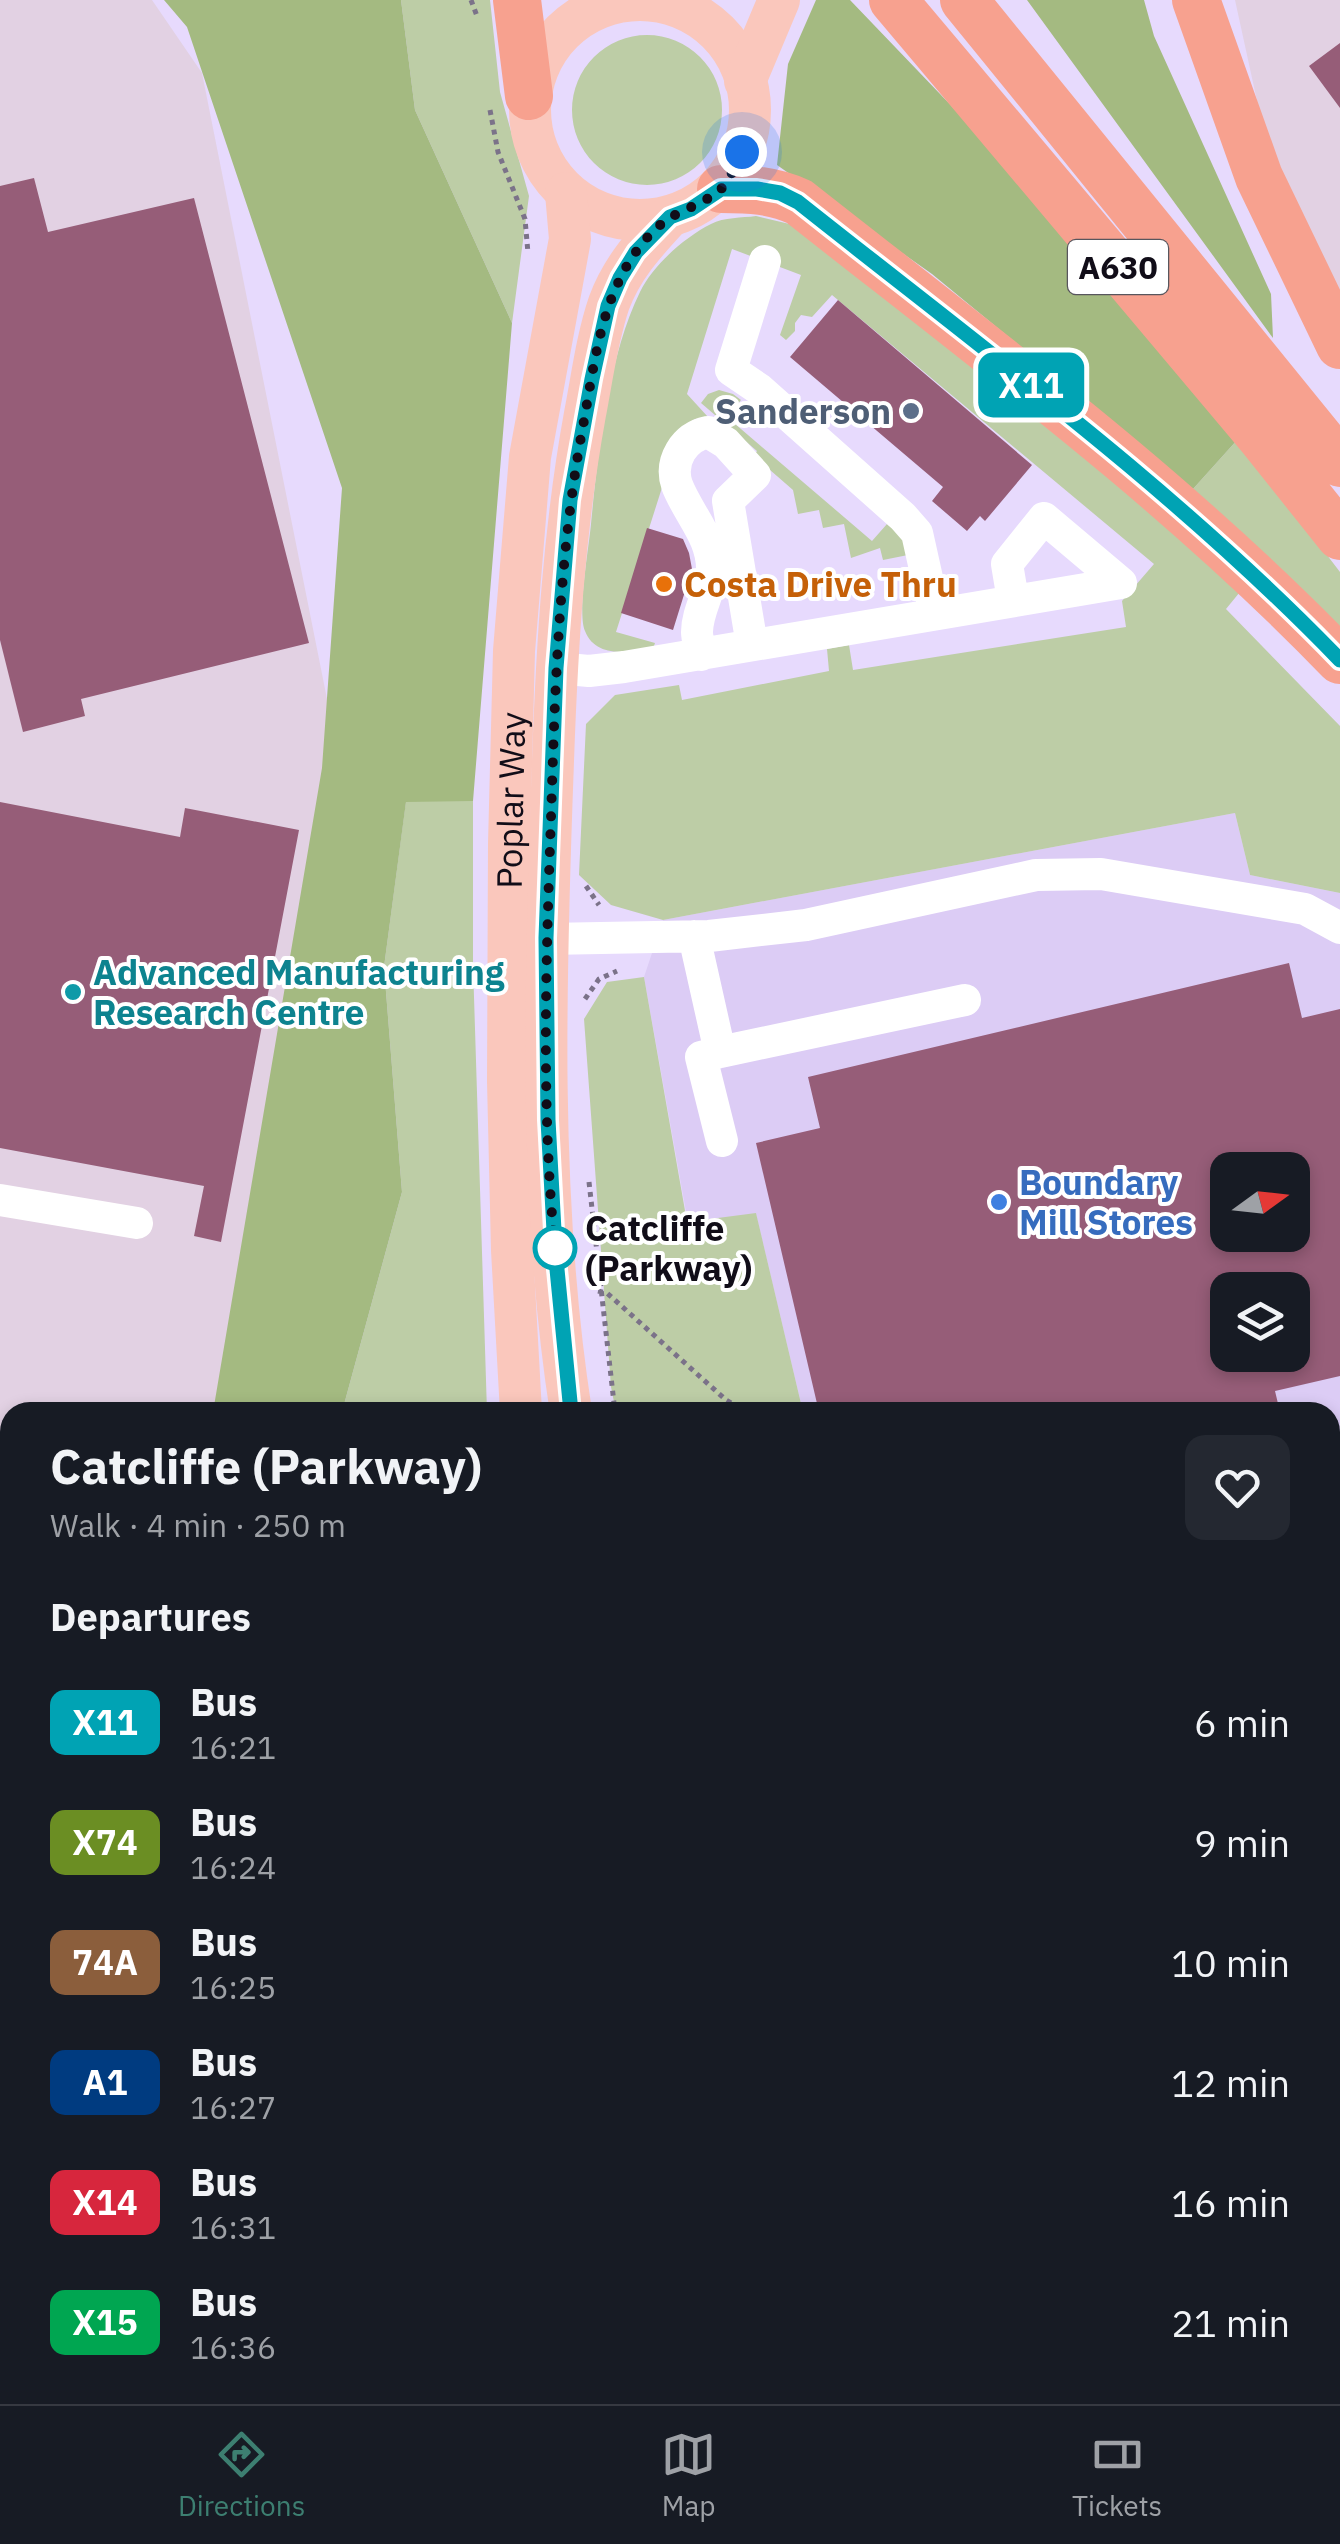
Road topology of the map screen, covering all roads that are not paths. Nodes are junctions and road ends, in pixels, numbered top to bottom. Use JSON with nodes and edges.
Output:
{"nodes":[{"id":1,"x":517,"y":0,"type":"edge"},
{"id":2,"x":779,"y":0,"type":"edge"},
{"id":3,"x":893,"y":0,"type":"edge"},
{"id":4,"x":964,"y":0,"type":"edge"},
{"id":5,"x":1196,"y":0,"type":"edge"},
{"id":6,"x":1218,"y":0,"type":"edge"},
{"id":7,"x":682,"y":2,"type":"edge"},
{"id":8,"x":746,"y":80,"type":"junction"},
{"id":9,"x":530,"y":96,"type":"junction"},
{"id":10,"x":1247,"y":142,"type":"junction"},
{"id":11,"x":721,"y":189,"type":"junction"},
{"id":12,"x":566,"y":193,"type":"junction"},
{"id":13,"x":670,"y":217,"type":"junction"},
{"id":14,"x":765,"y":261,"type":"dead end"},
{"id":15,"x":1340,"y":345,"type":"edge"},
{"id":16,"x":1340,"y":463,"type":"edge"},
{"id":17,"x":1340,"y":536,"type":"edge"},
{"id":18,"x":1013,"y":600,"type":"dead end"},
{"id":19,"x":935,"y":614,"type":"junction"},
{"id":20,"x":752,"y":645,"type":"junction"},
{"id":21,"x":701,"y":655,"type":"junction"},
{"id":22,"x":1340,"y":660,"type":"edge"},
{"id":23,"x":556,"y":668,"type":"junction"},
{"id":24,"x":1340,"y":928,"type":"edge"},
{"id":25,"x":694,"y":936,"type":"junction"},
{"id":26,"x":546,"y":938,"type":"junction"},
{"id":27,"x":965,"y":1000,"type":"dead end"},
{"id":28,"x":720,"y":1052,"type":"junction"},
{"id":29,"x":722,"y":1141,"type":"dead end"},
{"id":30,"x":0,"y":1200,"type":"edge"},
{"id":31,"x":137,"y":1223,"type":"dead end"},
{"id":32,"x":520,"y":1402,"type":"edge"},
{"id":33,"x":570,"y":1402,"type":"edge"}],
"edges":[{"from":1,"to":9,"type":"highway"},
{"from":2,"to":8,"type":"main road"},
{"from":3,"to":17,"type":"highway","number":"A630"},
{"from":4,"to":16,"type":"highway","number":"A630"},
{"from":5,"to":10,"type":"highway"},
{"from":6,"to":10,"type":"highway"},
{"from":7,"to":8,"type":"main road"},
{"from":7,"to":9,"type":"main road"},
{"from":8,"to":11,"type":"main road"},
{"from":9,"to":12,"type":"main road"},
{"from":10,"to":15,"type":"highway"},
{"from":11,"to":13,"type":"main road"},
{"from":11,"to":22,"type":"highway"},
{"from":12,"to":13,"type":"main road"},
{"from":12,"to":32,"type":"main road","name":"Poplar Way"},
{"from":13,"to":23,"type":"main road","name":"Poplar Way"},
{"from":14,"to":19,"type":"lane"},
{"from":18,"to":19,"type":"lane"},
{"from":19,"to":20,"type":"lane"},
{"from":20,"to":21,"type":"lane"},
{"from":20,"to":21,"type":"lane"},
{"from":21,"to":23,"type":"lane"},
{"from":23,"to":26,"type":"main road","name":"Poplar Way"},
{"from":24,"to":25,"type":"lane"},
{"from":25,"to":26,"type":"lane"},
{"from":25,"to":28,"type":"lane"},
{"from":26,"to":33,"type":"main road","name":"Poplar Way"},
{"from":27,"to":28,"type":"lane"},
{"from":28,"to":29,"type":"lane"},
{"from":30,"to":31,"type":"lane"}]}
